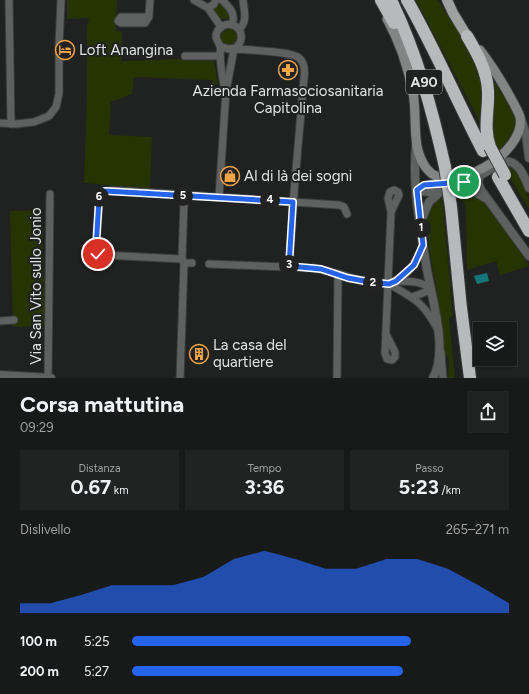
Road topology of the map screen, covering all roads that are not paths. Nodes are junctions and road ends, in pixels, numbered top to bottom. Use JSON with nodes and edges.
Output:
{"nodes":[{"id":1,"x":9,"y":0,"type":"edge"},
{"id":2,"x":61,"y":0,"type":"edge"},
{"id":3,"x":150,"y":0,"type":"edge"},
{"id":4,"x":194,"y":0,"type":"edge"},
{"id":5,"x":216,"y":0,"type":"edge"},
{"id":6,"x":222,"y":0,"type":"edge"},
{"id":7,"x":243,"y":0,"type":"edge"},
{"id":8,"x":376,"y":0,"type":"edge"},
{"id":9,"x":381,"y":0,"type":"edge"},
{"id":10,"x":391,"y":0,"type":"edge"},
{"id":11,"x":407,"y":0,"type":"edge"},
{"id":12,"x":447,"y":0,"type":"edge"},
{"id":13,"x":208,"y":8,"type":"junction"},
{"id":14,"x":149,"y":17,"type":"dead end"},
{"id":15,"x":232,"y":25,"type":"junction"},
{"id":16,"x":239,"y":29,"type":"junction"},
{"id":17,"x":219,"y":30,"type":"junction"},
{"id":18,"x":467,"y":36,"type":"junction"},
{"id":19,"x":241,"y":37,"type":"junction"},
{"id":20,"x":220,"y":46,"type":"junction"},
{"id":21,"x":234,"y":49,"type":"junction"},
{"id":22,"x":257,"y":51,"type":"junction"},
{"id":23,"x":185,"y":56,"type":"dead end"},
{"id":24,"x":220,"y":56,"type":"junction"},
{"id":25,"x":419,"y":66,"type":"junction"},
{"id":26,"x":226,"y":91,"type":"junction"},
{"id":27,"x":520,"y":116,"type":"junction"},
{"id":28,"x":0,"y":122,"type":"edge"},
{"id":29,"x":11,"y":124,"type":"junction"},
{"id":30,"x":416,"y":141,"type":"junction"},
{"id":31,"x":486,"y":149,"type":"junction"},
{"id":32,"x":529,"y":158,"type":"edge"},
{"id":33,"x":480,"y":175,"type":"junction"},
{"id":34,"x":501,"y":176,"type":"junction"},
{"id":35,"x":529,"y":188,"type":"edge"},
{"id":36,"x":417,"y":190,"type":"junction"},
{"id":37,"x":439,"y":193,"type":"junction"},
{"id":38,"x":50,"y":194,"type":"dead end"},
{"id":39,"x":219,"y":197,"type":"junction"},
{"id":40,"x":488,"y":200,"type":"junction"},
{"id":41,"x":184,"y":202,"type":"dead end"},
{"id":42,"x":293,"y":202,"type":"junction"},
{"id":43,"x":391,"y":212,"type":"dead end"},
{"id":44,"x":347,"y":214,"type":"dead end"},
{"id":45,"x":529,"y":217,"type":"edge"},
{"id":46,"x":420,"y":224,"type":"junction"},
{"id":47,"x":529,"y":231,"type":"edge"},
{"id":48,"x":423,"y":245,"type":"junction"},
{"id":49,"x":529,"y":256,"type":"edge"},
{"id":50,"x":183,"y":261,"type":"junction"},
{"id":51,"x":192,"y":263,"type":"dead end"},
{"id":52,"x":209,"y":264,"type":"dead end"},
{"id":53,"x":289,"y":266,"type":"junction"},
{"id":54,"x":338,"y":274,"type":"junction"},
{"id":55,"x":396,"y":281,"type":"junction"},
{"id":56,"x":389,"y":284,"type":"junction"},
{"id":57,"x":430,"y":290,"type":"junction"},
{"id":58,"x":412,"y":297,"type":"junction"},
{"id":59,"x":14,"y":320,"type":"dead end"},
{"id":60,"x":0,"y":321,"type":"edge"},
{"id":61,"x":438,"y":331,"type":"junction"},
{"id":62,"x":386,"y":334,"type":"dead end"},
{"id":63,"x":441,"y":349,"type":"junction"},
{"id":64,"x":0,"y":375,"type":"edge"},
{"id":65,"x":50,"y":378,"type":"edge"},
{"id":66,"x":180,"y":378,"type":"edge"},
{"id":67,"x":337,"y":378,"type":"edge"},
{"id":68,"x":433,"y":378,"type":"edge"},
{"id":69,"x":443,"y":378,"type":"edge"},
{"id":70,"x":470,"y":378,"type":"edge"}],
"edges":[{"from":1,"to":29,"type":"street"},
{"from":2,"to":29,"type":"street"},
{"from":3,"to":14,"type":"street"},
{"from":4,"to":13,"type":"street"},
{"from":5,"to":13,"type":"street"},
{"from":6,"to":15,"type":"street"},
{"from":7,"to":16,"type":"street"},
{"from":8,"to":30,"type":"main road"},
{"from":9,"to":25,"type":"highway"},
{"from":10,"to":25,"type":"highway","number":"A90"},
{"from":11,"to":31,"type":"highway","number":"A90"},
{"from":12,"to":18,"type":"main road"},
{"from":13,"to":17,"type":"street"},
{"from":15,"to":16,"type":"street"},
{"from":15,"to":17,"type":"street"},
{"from":16,"to":19,"type":"street"},
{"from":17,"to":20,"type":"street"},
{"from":18,"to":27,"type":"main road"},
{"from":18,"to":31,"type":"highway"},
{"from":19,"to":21,"type":"street"},
{"from":19,"to":22,"type":"street"},
{"from":20,"to":21,"type":"street"},
{"from":20,"to":24,"type":"street"},
{"from":21,"to":22,"type":"street"},
{"from":21,"to":26,"type":"street"},
{"from":22,"to":42,"type":"street"},
{"from":23,"to":24,"type":"street"},
{"from":24,"to":26,"type":"street"},
{"from":25,"to":70,"type":"highway","number":"A90","bridge":true},
{"from":26,"to":39,"type":"street"},
{"from":27,"to":30,"type":"main road"},
{"from":27,"to":32,"type":"street"},
{"from":28,"to":29,"type":"street"},
{"from":30,"to":36,"type":"street"},
{"from":31,"to":34,"type":"highway","number":"A90"},
{"from":33,"to":35,"type":"street"},
{"from":33,"to":36,"type":"street"},
{"from":33,"to":40,"type":"street"},
{"from":34,"to":45,"type":"highway"},
{"from":34,"to":47,"type":"highway","number":"A90"},
{"from":36,"to":37,"type":"street"},
{"from":36,"to":46,"type":"street"},
{"from":37,"to":40,"type":"street"},
{"from":37,"to":46,"type":"street"},
{"from":38,"to":65,"type":"street","name":"Via San Vito sullo Jonio"},
{"from":39,"to":42,"type":"street"},
{"from":39,"to":50,"type":"street"},
{"from":40,"to":49,"type":"street"},
{"from":41,"to":50,"type":"street"},
{"from":42,"to":44,"type":"street"},
{"from":42,"to":53,"type":"street"},
{"from":43,"to":56,"type":"street"},
{"from":46,"to":48,"type":"street"},
{"from":48,"to":55,"type":"street"},
{"from":48,"to":57,"type":"street"},
{"from":50,"to":51,"type":"street"},
{"from":50,"to":66,"type":"street"},
{"from":52,"to":53,"type":"street"},
{"from":53,"to":54,"type":"street"},
{"from":54,"to":56,"type":"street"},
{"from":54,"to":67,"type":"street"},
{"from":55,"to":56,"type":"street"},
{"from":55,"to":57,"type":"street"},
{"from":56,"to":58,"type":"street"},
{"from":56,"to":62,"type":"street"},
{"from":57,"to":58,"type":"street"},
{"from":57,"to":61,"type":"street"},
{"from":58,"to":61,"type":"street"},
{"from":59,"to":60,"type":"street"},
{"from":61,"to":63,"type":"street"},
{"from":63,"to":68,"type":"street"},
{"from":63,"to":69,"type":"street"},
{"from":64,"to":65,"type":"street"}]}
